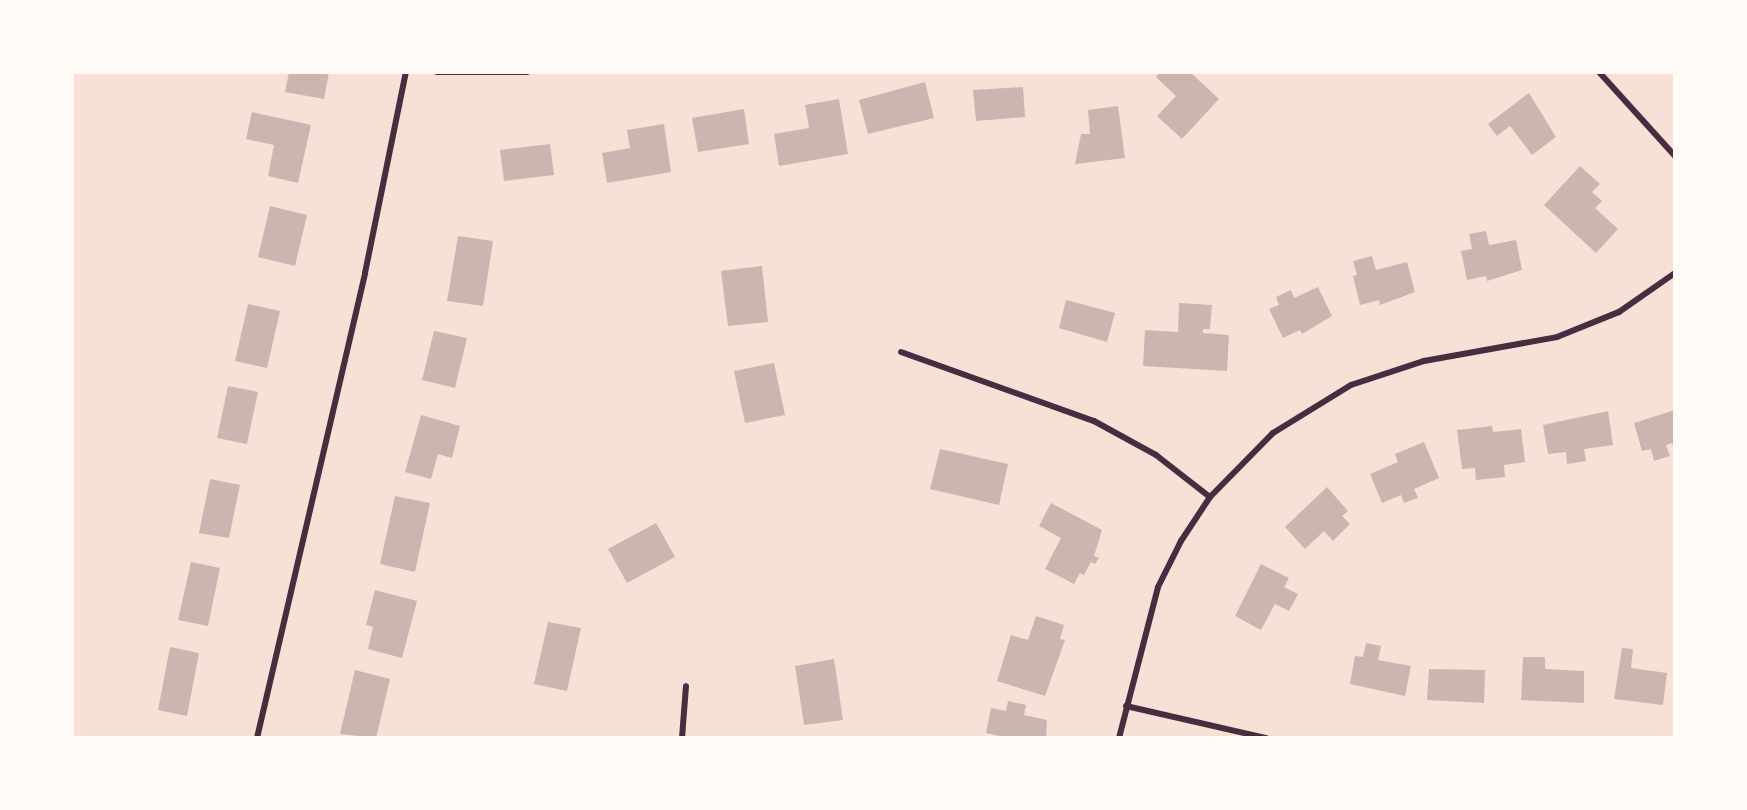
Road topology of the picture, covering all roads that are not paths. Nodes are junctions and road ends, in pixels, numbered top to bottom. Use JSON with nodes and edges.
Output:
{"nodes":[{"id":1,"x":406,"y":72,"type":"edge"},
{"id":2,"x":437,"y":72,"type":"edge"},
{"id":3,"x":527,"y":72,"type":"edge"},
{"id":4,"x":1599,"y":72,"type":"edge"},
{"id":5,"x":1675,"y":156,"type":"edge"},
{"id":6,"x":1675,"y":273,"type":"edge"},
{"id":7,"x":901,"y":352,"type":"dead end"},
{"id":8,"x":1210,"y":497,"type":"junction"},
{"id":9,"x":686,"y":686,"type":"dead end"},
{"id":10,"x":1126,"y":706,"type":"junction"},
{"id":11,"x":257,"y":738,"type":"edge"},
{"id":12,"x":682,"y":738,"type":"edge"},
{"id":13,"x":1119,"y":738,"type":"edge"},
{"id":14,"x":1266,"y":738,"type":"edge"}],
"edges":[{"from":1,"to":11,"type":"street"},
{"from":2,"to":3,"type":"street"},
{"from":4,"to":5,"type":"street"},
{"from":6,"to":8,"type":"street"},
{"from":7,"to":8,"type":"street"},
{"from":8,"to":10,"type":"street"},
{"from":9,"to":12,"type":"street"},
{"from":10,"to":13,"type":"street"},
{"from":10,"to":14,"type":"street"}]}
